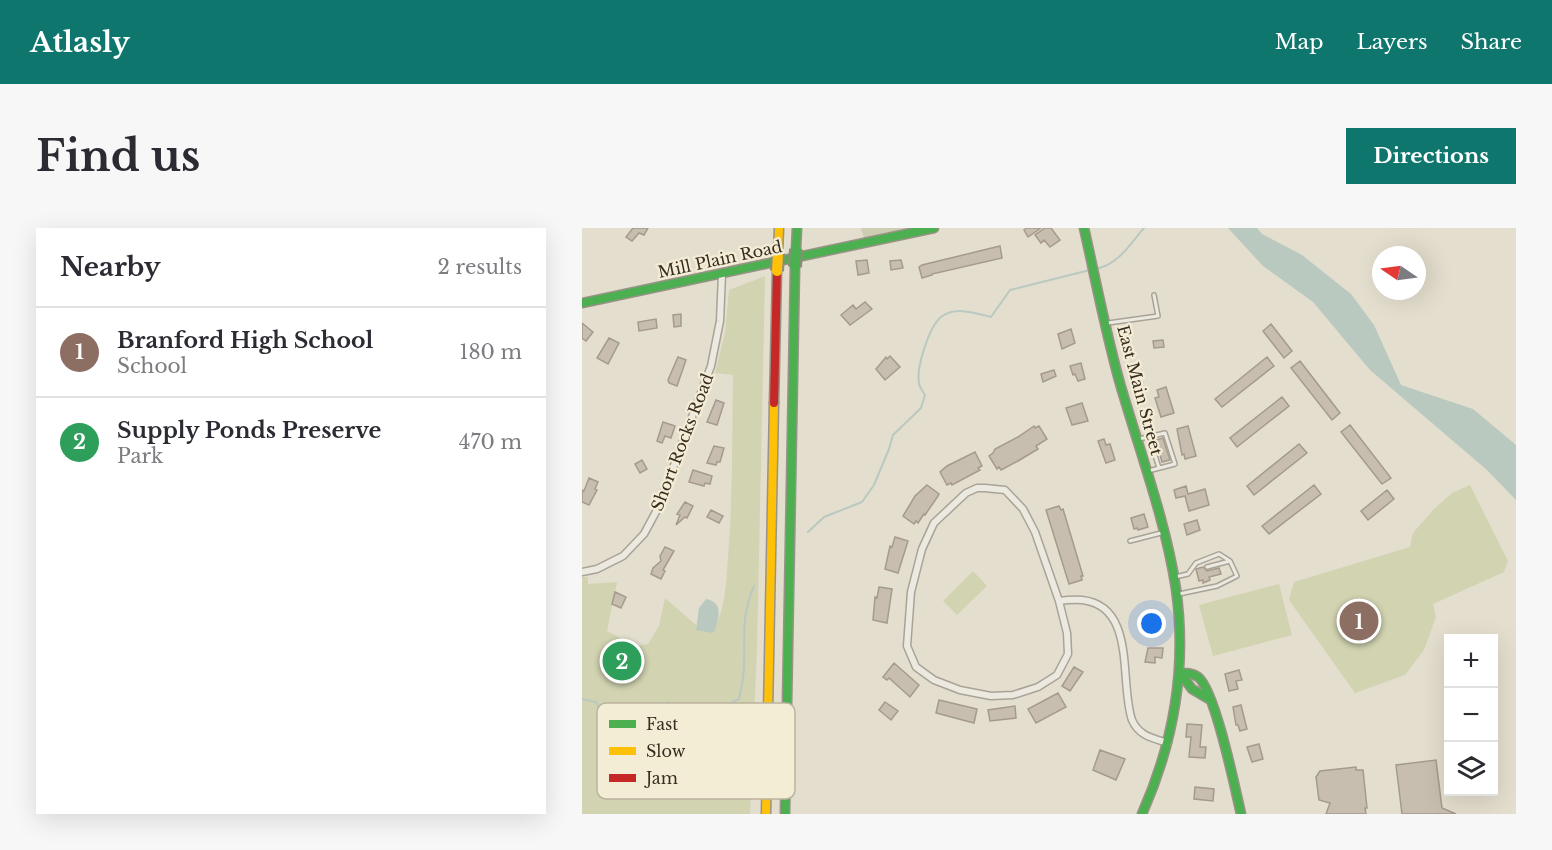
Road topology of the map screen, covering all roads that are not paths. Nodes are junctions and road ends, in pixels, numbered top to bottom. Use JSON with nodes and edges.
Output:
{"nodes":[{"id":1,"x":779,"y":228,"type":"edge"},
{"id":2,"x":797,"y":228,"type":"edge"},
{"id":3,"x":934,"y":228,"type":"edge"},
{"id":4,"x":1084,"y":228,"type":"edge"},
{"id":5,"x":722,"y":274,"type":"junction"},
{"id":6,"x":1154,"y":295,"type":"dead end"},
{"id":7,"x":582,"y":303,"type":"edge"},
{"id":8,"x":1106,"y":323,"type":"junction"},
{"id":9,"x":1149,"y":436,"type":"junction"},
{"id":10,"x":1137,"y":439,"type":"junction"},
{"id":11,"x":1158,"y":447,"type":"dead end"},
{"id":12,"x":1152,"y":448,"type":"junction"},
{"id":13,"x":1161,"y":458,"type":"dead end"},
{"id":14,"x":1156,"y":459,"type":"junction"},
{"id":15,"x":1158,"y":468,"type":"junction"},
{"id":16,"x":1147,"y":472,"type":"junction"},
{"id":17,"x":1163,"y":532,"type":"junction"},
{"id":18,"x":1130,"y":541,"type":"dead end"},
{"id":19,"x":1230,"y":561,"type":"junction"},
{"id":20,"x":1207,"y":567,"type":"dead end"},
{"id":21,"x":582,"y":572,"type":"edge"},
{"id":22,"x":1174,"y":577,"type":"junction"},
{"id":23,"x":1177,"y":595,"type":"junction"},
{"id":24,"x":1059,"y":601,"type":"junction"},
{"id":25,"x":1180,"y":673,"type":"junction"},
{"id":26,"x":768,"y":703,"type":"edge"},
{"id":27,"x":786,"y":703,"type":"edge"},
{"id":28,"x":1168,"y":743,"type":"junction"},
{"id":29,"x":766,"y":799,"type":"edge"},
{"id":30,"x":784,"y":799,"type":"edge"},
{"id":31,"x":766,"y":814,"type":"edge"},
{"id":32,"x":784,"y":814,"type":"edge"},
{"id":33,"x":1142,"y":814,"type":"edge"},
{"id":34,"x":1241,"y":814,"type":"edge"}],
"edges":[{"from":1,"to":26,"type":"main road","bridge":true},
{"from":2,"to":27,"type":"main road","bridge":true},
{"from":3,"to":5,"type":"main road","name":"Mill Plain Road"},
{"from":4,"to":8,"type":"main road","name":"East Main Street"},
{"from":5,"to":7,"type":"main road","name":"Mill Plain Road"},
{"from":5,"to":21,"type":"street","name":"Short Rocks Road"},
{"from":6,"to":8,"type":"lane"},
{"from":8,"to":10,"type":"main road","name":"East Main Street"},
{"from":9,"to":10,"type":"lane"},
{"from":9,"to":12,"type":"lane"},
{"from":9,"to":15,"type":"lane"},
{"from":10,"to":16,"type":"main road","name":"East Main Street"},
{"from":11,"to":12,"type":"lane"},
{"from":12,"to":14,"type":"lane"},
{"from":13,"to":14,"type":"lane"},
{"from":14,"to":15,"type":"lane"},
{"from":15,"to":16,"type":"lane"},
{"from":16,"to":17,"type":"main road","name":"East Main Street"},
{"from":17,"to":18,"type":"lane"},
{"from":17,"to":22,"type":"main road","name":"East Main Street"},
{"from":19,"to":20,"type":"lane"},
{"from":19,"to":22,"type":"lane"},
{"from":19,"to":23,"type":"lane"},
{"from":22,"to":23,"type":"main road","name":"East Main Street"},
{"from":23,"to":25,"type":"main road","name":"East Main Street"},
{"from":24,"to":24,"type":"street"},
{"from":24,"to":28,"type":"street"},
{"from":25,"to":28,"type":"main road","name":"East Main Street"},
{"from":25,"to":34,"type":"main road"},
{"from":28,"to":33,"type":"main road","name":"East Main Street"},
{"from":29,"to":31,"type":"main road","bridge":true},
{"from":30,"to":32,"type":"main road","bridge":true}]}
